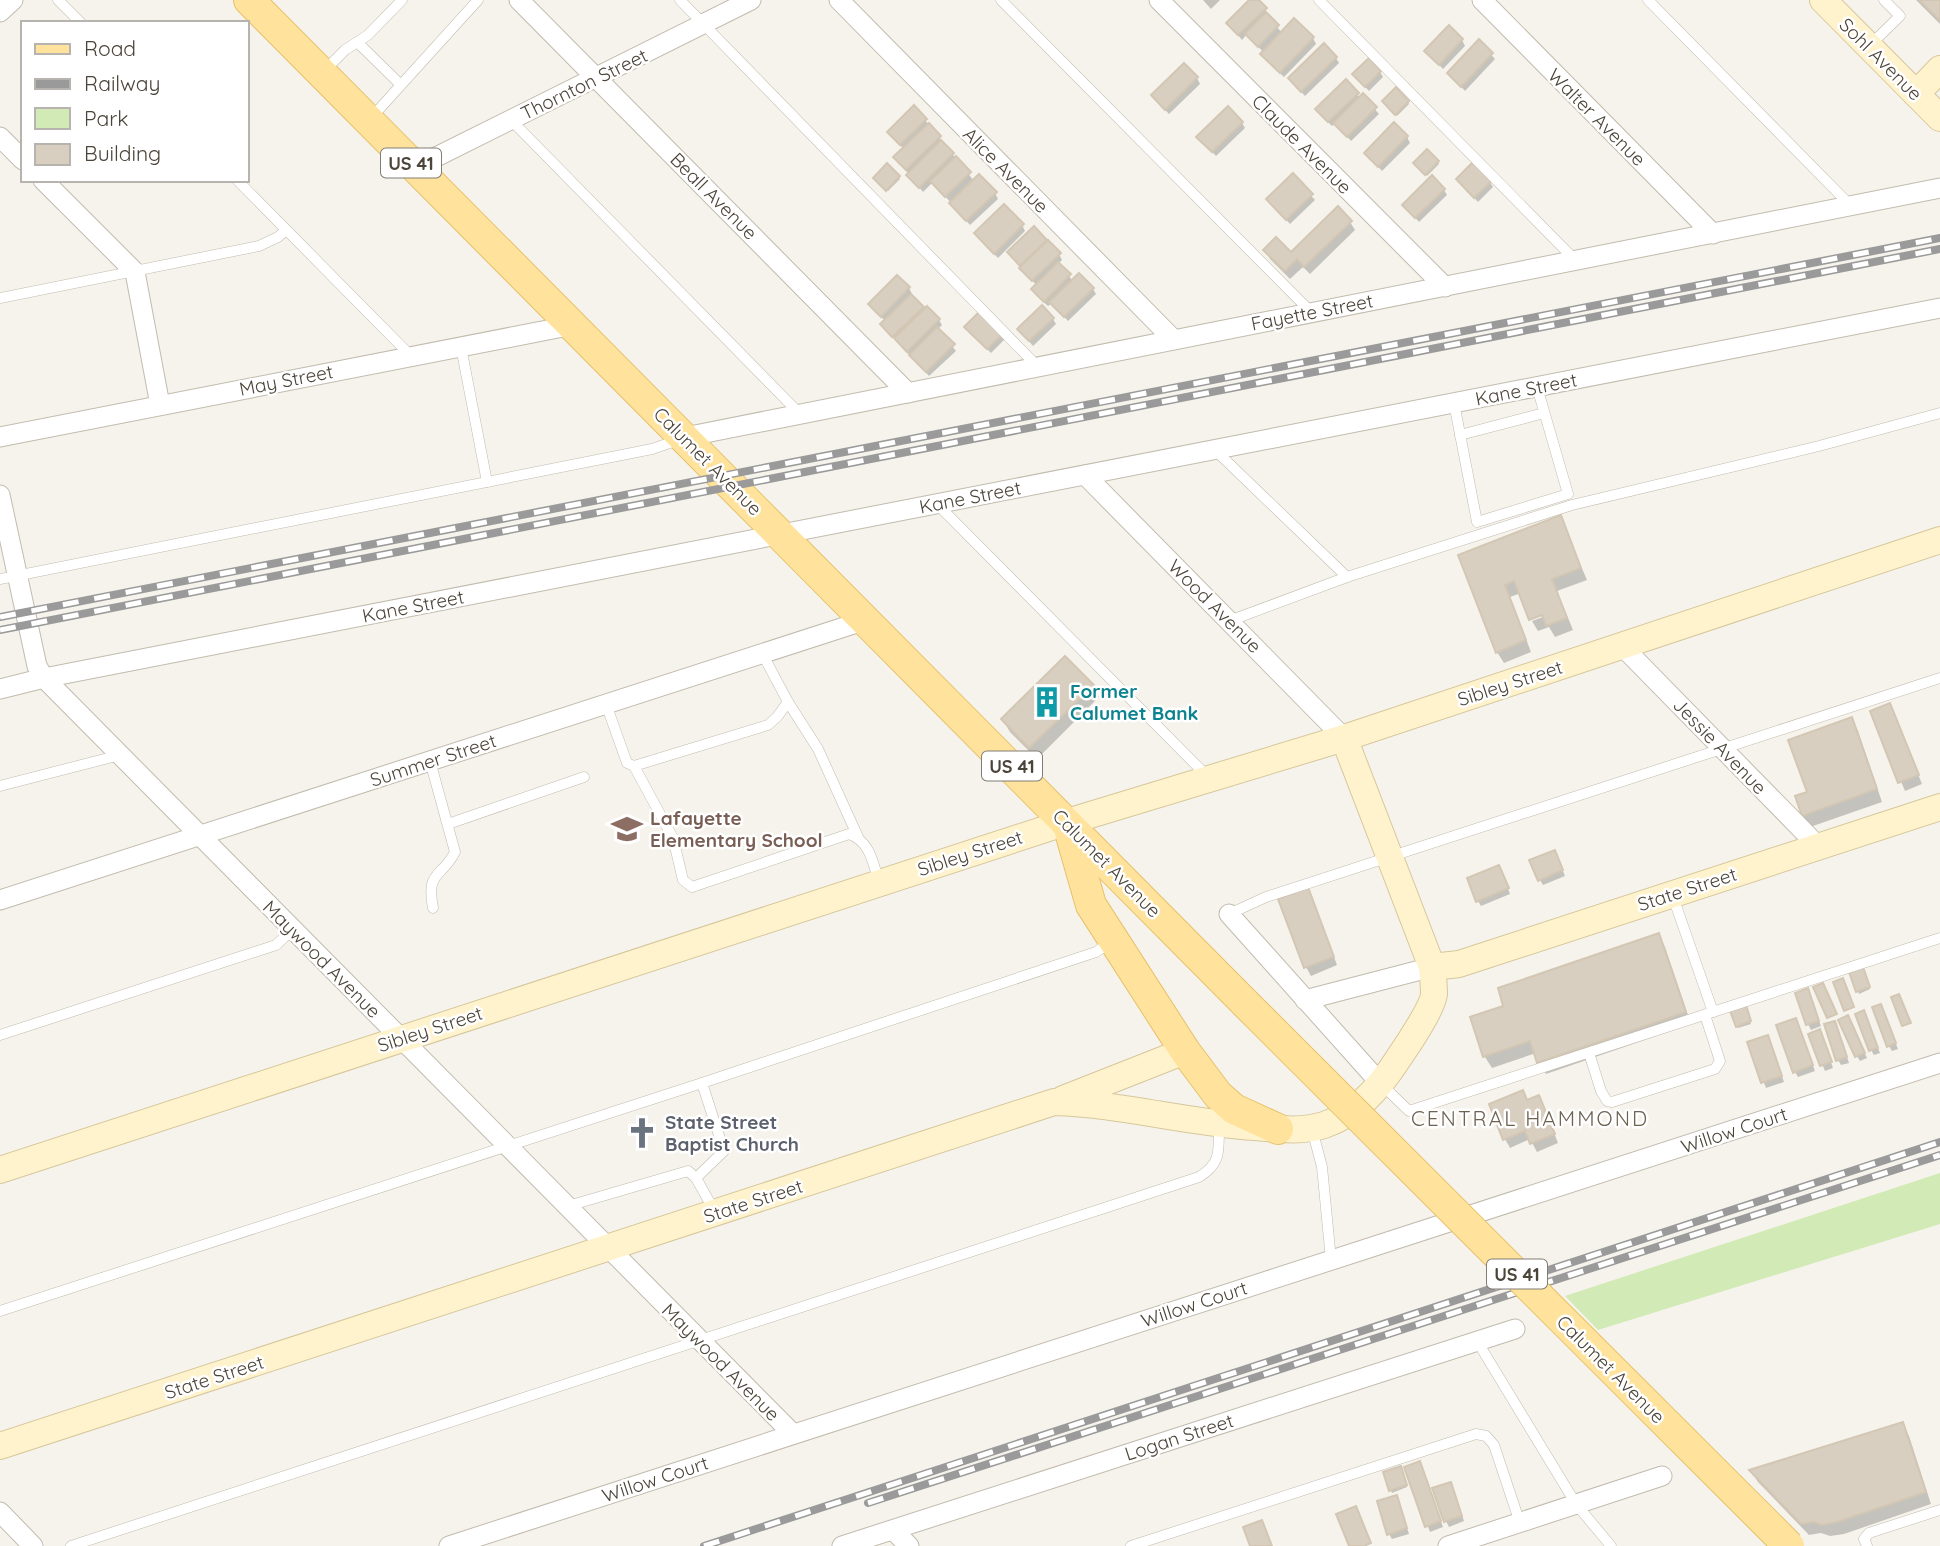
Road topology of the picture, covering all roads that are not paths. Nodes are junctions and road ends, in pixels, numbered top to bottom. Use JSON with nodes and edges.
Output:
{"nodes":[{"id":1,"x":13,"y":0,"type":"edge"},
{"id":2,"x":58,"y":0,"type":"edge"},
{"id":3,"x":249,"y":0,"type":"edge"},
{"id":4,"x":402,"y":0,"type":"edge"},
{"id":5,"x":519,"y":0,"type":"edge"},
{"id":6,"x":680,"y":0,"type":"edge"},
{"id":7,"x":751,"y":0,"type":"edge"},
{"id":8,"x":839,"y":0,"type":"edge"},
{"id":9,"x":1001,"y":0,"type":"edge"},
{"id":10,"x":1159,"y":0,"type":"edge"},
{"id":11,"x":1319,"y":0,"type":"edge"},
{"id":12,"x":1482,"y":0,"type":"edge"},
{"id":13,"x":1648,"y":0,"type":"edge"},
{"id":14,"x":1823,"y":0,"type":"edge"},
{"id":15,"x":1884,"y":0,"type":"edge"},
{"id":16,"x":475,"y":1,"type":"edge"},
{"id":17,"x":0,"y":12,"type":"edge"},
{"id":18,"x":79,"y":21,"type":"edge"},
{"id":19,"x":704,"y":24,"type":"junction"},
{"id":20,"x":357,"y":42,"type":"junction"},
{"id":21,"x":1869,"y":46,"type":"junction"},
{"id":22,"x":1940,"y":69,"type":"edge"},
{"id":23,"x":322,"y":73,"type":"junction"},
{"id":24,"x":597,"y":78,"type":"junction"},
{"id":25,"x":400,"y":84,"type":"junction"},
{"id":26,"x":1916,"y":94,"type":"junction"},
{"id":27,"x":1940,"y":118,"type":"edge"},
{"id":28,"x":369,"y":120,"type":"junction"},
{"id":29,"x":511,"y":120,"type":"junction"},
{"id":30,"x":0,"y":137,"type":"edge"},
{"id":31,"x":21,"y":158,"type":"edge"},
{"id":32,"x":416,"y":167,"type":"junction"},
{"id":33,"x":45,"y":182,"type":"edge"},
{"id":34,"x":239,"y":182,"type":"edge"},
{"id":35,"x":1940,"y":188,"type":"edge"},
{"id":36,"x":1851,"y":207,"type":"junction"},
{"id":37,"x":286,"y":230,"type":"junction"},
{"id":38,"x":1713,"y":233,"type":"junction"},
{"id":39,"x":1576,"y":261,"type":"junction"},
{"id":40,"x":135,"y":272,"type":"junction"},
{"id":41,"x":1444,"y":287,"type":"junction"},
{"id":42,"x":0,"y":298,"type":"edge"},
{"id":43,"x":1940,"y":308,"type":"edge"},
{"id":44,"x":1312,"y":313,"type":"junction"},
{"id":45,"x":573,"y":325,"type":"junction"},
{"id":46,"x":1173,"y":339,"type":"junction"},
{"id":47,"x":461,"y":347,"type":"junction"},
{"id":48,"x":411,"y":356,"type":"junction"},
{"id":49,"x":1038,"y":367,"type":"junction"},
{"id":50,"x":1536,"y":387,"type":"junction"},
{"id":51,"x":908,"y":393,"type":"junction"},
{"id":52,"x":1454,"y":403,"type":"junction"},
{"id":53,"x":160,"y":405,"type":"junction"},
{"id":54,"x":1544,"y":413,"type":"junction"},
{"id":55,"x":1940,"y":413,"type":"edge"},
{"id":56,"x":801,"y":414,"type":"junction"},
{"id":57,"x":1460,"y":435,"type":"junction"},
{"id":58,"x":0,"y":437,"type":"edge"},
{"id":59,"x":684,"y":438,"type":"junction"},
{"id":60,"x":1215,"y":450,"type":"junction"},
{"id":61,"x":1085,"y":475,"type":"junction"},
{"id":62,"x":487,"y":482,"type":"junction"},
{"id":63,"x":1568,"y":494,"type":"junction"},
{"id":64,"x":0,"y":495,"type":"edge"},
{"id":65,"x":936,"y":504,"type":"junction"},
{"id":66,"x":1572,"y":505,"type":"junction"},
{"id":67,"x":1477,"y":522,"type":"junction"},
{"id":68,"x":781,"y":534,"type":"junction"},
{"id":69,"x":1479,"y":535,"type":"junction"},
{"id":70,"x":1940,"y":540,"type":"edge"},
{"id":71,"x":1347,"y":577,"type":"junction"},
{"id":72,"x":8,"y":578,"type":"edge"},
{"id":73,"x":866,"y":620,"type":"junction"},
{"id":74,"x":1229,"y":621,"type":"junction"},
{"id":75,"x":1622,"y":646,"type":"junction"},
{"id":76,"x":762,"y":653,"type":"junction"},
{"id":77,"x":44,"y":678,"type":"junction"},
{"id":78,"x":1940,"y":678,"type":"edge"},
{"id":79,"x":0,"y":689,"type":"edge"},
{"id":80,"x":788,"y":702,"type":"junction"},
{"id":81,"x":606,"y":704,"type":"junction"},
{"id":82,"x":1344,"y":738,"type":"junction"},
{"id":83,"x":1722,"y":748,"type":"junction"},
{"id":84,"x":120,"y":755,"type":"junction"},
{"id":85,"x":430,"y":761,"type":"junction"},
{"id":86,"x":634,"y":766,"type":"junction"},
{"id":87,"x":584,"y":776,"type":"dead end"},
{"id":88,"x":1209,"y":778,"type":"junction"},
{"id":89,"x":0,"y":786,"type":"edge"},
{"id":90,"x":1940,"y":807,"type":"edge"},
{"id":91,"x":1067,"y":822,"type":"junction"},
{"id":92,"x":447,"y":824,"type":"junction"},
{"id":93,"x":199,"y":835,"type":"junction"},
{"id":94,"x":858,"y":837,"type":"junction"},
{"id":95,"x":1818,"y":846,"type":"junction"},
{"id":96,"x":1390,"y":857,"type":"junction"},
{"id":97,"x":880,"y":883,"type":"junction"},
{"id":98,"x":1672,"y":894,"type":"junction"},
{"id":99,"x":0,"y":900,"type":"edge"},
{"id":100,"x":433,"y":908,"type":"dead end"},
{"id":101,"x":1228,"y":914,"type":"joint"},
{"id":102,"x":293,"y":929,"type":"junction"},
{"id":103,"x":1940,"y":938,"type":"edge"},
{"id":104,"x":1114,"y":940,"type":"junction"},
{"id":105,"x":1433,"y":967,"type":"junction"},
{"id":106,"x":1306,"y":1000,"type":"junction"},
{"id":107,"x":1709,"y":1013,"type":"junction"},
{"id":108,"x":0,"y":1035,"type":"edge"},
{"id":109,"x":401,"y":1039,"type":"junction"},
{"id":110,"x":1185,"y":1051,"type":"junction"},
{"id":111,"x":1589,"y":1053,"type":"junction"},
{"id":112,"x":1940,"y":1063,"type":"edge"},
{"id":113,"x":702,"y":1083,"type":"junction"},
{"id":114,"x":1381,"y":1084,"type":"junction"},
{"id":115,"x":1054,"y":1102,"type":"junction"},
{"id":116,"x":1219,"y":1125,"type":"junction"},
{"id":117,"x":1312,"y":1128,"type":"junction"},
{"id":118,"x":1278,"y":1129,"type":"junction"},
{"id":119,"x":508,"y":1147,"type":"junction"},
{"id":120,"x":0,"y":1170,"type":"edge"},
{"id":121,"x":696,"y":1178,"type":"junction"},
{"id":122,"x":568,"y":1206,"type":"junction"},
{"id":123,"x":716,"y":1213,"type":"junction"},
{"id":124,"x":609,"y":1248,"type":"junction"},
{"id":125,"x":1331,"y":1260,"type":"junction"},
{"id":126,"x":0,"y":1311,"type":"edge"},
{"id":127,"x":1515,"y":1329,"type":"dead end"},
{"id":128,"x":699,"y":1339,"type":"junction"},
{"id":129,"x":1477,"y":1341,"type":"junction"},
{"id":130,"x":793,"y":1434,"type":"junction"},
{"id":131,"x":0,"y":1446,"type":"edge"},
{"id":132,"x":1662,"y":1476,"type":"dead end"},
{"id":133,"x":1576,"y":1504,"type":"junction"},
{"id":134,"x":1940,"y":1510,"type":"edge"},
{"id":135,"x":0,"y":1512,"type":"edge"},
{"id":136,"x":1520,"y":1522,"type":"junction"},
{"id":137,"x":893,"y":1530,"type":"junction"},
{"id":138,"x":33,"y":1546,"type":"edge"},
{"id":139,"x":71,"y":1546,"type":"edge"},
{"id":140,"x":449,"y":1546,"type":"edge"},
{"id":141,"x":842,"y":1546,"type":"edge"},
{"id":142,"x":909,"y":1546,"type":"edge"},
{"id":143,"x":1131,"y":1546,"type":"edge"},
{"id":144,"x":1448,"y":1546,"type":"edge"},
{"id":145,"x":1611,"y":1546,"type":"edge"},
{"id":146,"x":1788,"y":1546,"type":"edge"},
{"id":147,"x":1867,"y":1546,"type":"edge"}],
"edges":[{"from":1,"to":17,"type":"street"},
{"from":2,"to":18,"type":"lane"},
{"from":3,"to":23,"type":"main road","name":"Calumet Avenue","number":"US 41"},
{"from":4,"to":20,"type":"lane"},
{"from":5,"to":24,"type":"street","name":"Beall Avenue"},
{"from":6,"to":19,"type":"lane"},
{"from":7,"to":19,"type":"street","name":"Thornton Street"},
{"from":8,"to":46,"type":"street","name":"Alice Avenue"},
{"from":9,"to":44,"type":"lane"},
{"from":10,"to":41,"type":"street","name":"Claude Avenue"},
{"from":11,"to":39,"type":"lane"},
{"from":12,"to":38,"type":"street","name":"Walter Avenue"},
{"from":13,"to":36,"type":"lane"},
{"from":14,"to":21,"type":"street","name":"Sohl Avenue"},
{"from":15,"to":21,"type":"lane"},
{"from":16,"to":25,"type":"lane"},
{"from":19,"to":24,"type":"street","name":"Thornton Street"},
{"from":19,"to":49,"type":"lane"},
{"from":20,"to":23,"type":"lane"},
{"from":20,"to":25,"type":"lane"},
{"from":21,"to":26,"type":"street","name":"Sohl Avenue"},
{"from":22,"to":26,"type":"street"},
{"from":23,"to":28,"type":"main road","name":"Calumet Avenue","number":"US 41"},
{"from":24,"to":29,"type":"street","name":"Thornton Street"},
{"from":24,"to":51,"type":"street","name":"Beall Avenue"},
{"from":25,"to":28,"type":"lane"},
{"from":26,"to":27,"type":"street","name":"Sohl Avenue"},
{"from":28,"to":32,"type":"main road","name":"Calumet Avenue","number":"US 41"},
{"from":29,"to":32,"type":"street","name":"Thornton Street"},
{"from":29,"to":56,"type":"lane"},
{"from":30,"to":31,"type":"street"},
{"from":32,"to":45,"type":"main road","name":"Calumet Avenue","number":"US 41"},
{"from":33,"to":40,"type":"street"},
{"from":34,"to":37,"type":"lane"},
{"from":35,"to":36,"type":"street","name":"Fayette Street"},
{"from":36,"to":38,"type":"street","name":"Fayette Street"},
{"from":37,"to":40,"type":"lane"},
{"from":37,"to":48,"type":"lane"},
{"from":38,"to":39,"type":"street","name":"Fayette Street"},
{"from":39,"to":41,"type":"street","name":"Fayette Street"},
{"from":40,"to":42,"type":"lane"},
{"from":40,"to":53,"type":"street"},
{"from":41,"to":44,"type":"street","name":"Fayette Street"},
{"from":43,"to":50,"type":"street","name":"Kane Street"},
{"from":44,"to":46,"type":"street","name":"Fayette Street"},
{"from":45,"to":47,"type":"street","name":"May Street"},
{"from":45,"to":59,"type":"main road","name":"Calumet Avenue","number":"US 41"},
{"from":46,"to":49,"type":"street","name":"Fayette Street"},
{"from":47,"to":48,"type":"street","name":"May Street"},
{"from":47,"to":62,"type":"lane"},
{"from":48,"to":53,"type":"street","name":"May Street"},
{"from":49,"to":51,"type":"street","name":"Fayette Street"},
{"from":50,"to":52,"type":"street","name":"Kane Street"},
{"from":50,"to":54,"type":"lane"},
{"from":51,"to":56,"type":"street","name":"Fayette Street"},
{"from":52,"to":57,"type":"lane"},
{"from":52,"to":60,"type":"street","name":"Kane Street"},
{"from":53,"to":58,"type":"street","name":"May Street"},
{"from":54,"to":57,"type":"lane"},
{"from":54,"to":63,"type":"lane"},
{"from":55,"to":66,"type":"lane"},
{"from":56,"to":59,"type":"street","name":"Fayette Street"},
{"from":57,"to":67,"type":"lane"},
{"from":59,"to":62,"type":"lane"},
{"from":59,"to":68,"type":"main road","name":"Calumet Avenue","number":"US 41"},
{"from":60,"to":61,"type":"street","name":"Kane Street"},
{"from":60,"to":71,"type":"lane"},
{"from":61,"to":65,"type":"street","name":"Kane Street"},
{"from":61,"to":74,"type":"street","name":"Wood Avenue"},
{"from":62,"to":72,"type":"lane"},
{"from":63,"to":66,"type":"lane"},
{"from":63,"to":67,"type":"lane"},
{"from":64,"to":72,"type":"street","name":"Maywood Avenue"},
{"from":65,"to":68,"type":"street","name":"Kane Street"},
{"from":65,"to":88,"type":"lane"},
{"from":66,"to":69,"type":"lane"},
{"from":67,"to":69,"type":"lane"},
{"from":68,"to":73,"type":"main road","name":"Calumet Avenue","number":"US 41"},
{"from":68,"to":77,"type":"street","name":"Kane Street"},
{"from":69,"to":71,"type":"lane"},
{"from":70,"to":75,"type":"street","name":"Sibley Street"},
{"from":71,"to":74,"type":"lane"},
{"from":72,"to":77,"type":"street","name":"Maywood Avenue"},
{"from":73,"to":76,"type":"street","name":"Summer Street"},
{"from":73,"to":91,"type":"main road","name":"Calumet Avenue","number":"US 41"},
{"from":74,"to":82,"type":"street","name":"Wood Avenue"},
{"from":75,"to":82,"type":"street","name":"Sibley Street"},
{"from":75,"to":83,"type":"street","name":"Jessie Avenue"},
{"from":76,"to":80,"type":"lane"},
{"from":76,"to":81,"type":"street","name":"Summer Street"},
{"from":77,"to":79,"type":"street","name":"Kane Street"},
{"from":77,"to":84,"type":"street","name":"Maywood Avenue"},
{"from":78,"to":83,"type":"lane"},
{"from":80,"to":86,"type":"lane"},
{"from":80,"to":94,"type":"lane"},
{"from":81,"to":85,"type":"street","name":"Summer Street"},
{"from":81,"to":86,"type":"lane"},
{"from":82,"to":88,"type":"street","name":"Sibley Street"},
{"from":82,"to":96,"type":"street"},
{"from":83,"to":95,"type":"street","name":"Jessie Avenue"},
{"from":83,"to":96,"type":"lane"},
{"from":84,"to":89,"type":"lane"},
{"from":84,"to":93,"type":"street","name":"Maywood Avenue"},
{"from":85,"to":92,"type":"lane"},
{"from":85,"to":93,"type":"street","name":"Summer Street"},
{"from":86,"to":94,"type":"lane"},
{"from":87,"to":92,"type":"lane"},
{"from":88,"to":91,"type":"street","name":"Sibley Street"},
{"from":90,"to":95,"type":"street","name":"State Street"},
{"from":91,"to":97,"type":"street","name":"Sibley Street"},
{"from":91,"to":104,"type":"main road"},
{"from":91,"to":146,"type":"main road","name":"Calumet Avenue","number":"US 41","bridge":true},
{"from":92,"to":100,"type":"lane"},
{"from":93,"to":99,"type":"street","name":"Summer Street"},
{"from":93,"to":102,"type":"street","name":"Maywood Avenue"},
{"from":94,"to":97,"type":"lane"},
{"from":95,"to":98,"type":"street","name":"State Street"},
{"from":96,"to":101,"type":"lane"},
{"from":96,"to":105,"type":"street"},
{"from":97,"to":109,"type":"street","name":"Sibley Street"},
{"from":98,"to":105,"type":"street","name":"State Street"},
{"from":98,"to":107,"type":"lane"},
{"from":101,"to":106,"type":"street"},
{"from":102,"to":108,"type":"lane"},
{"from":102,"to":109,"type":"street","name":"Maywood Avenue"},
{"from":103,"to":107,"type":"lane"},
{"from":104,"to":110,"type":"main road"},
{"from":104,"to":113,"type":"lane"},
{"from":105,"to":106,"type":"street","name":"State Street"},
{"from":105,"to":114,"type":"street","name":"State Street"},
{"from":106,"to":114,"type":"street"},
{"from":107,"to":111,"type":"lane"},
{"from":107,"to":111,"type":"lane"},
{"from":109,"to":119,"type":"street","name":"Maywood Avenue"},
{"from":109,"to":120,"type":"street","name":"Sibley Street"},
{"from":110,"to":115,"type":"street"},
{"from":110,"to":118,"type":"main road"},
{"from":111,"to":114,"type":"lane"},
{"from":112,"to":125,"type":"street","name":"Willow Court"},
{"from":113,"to":119,"type":"lane"},
{"from":113,"to":121,"type":"lane"},
{"from":114,"to":117,"type":"street","name":"State Street"},
{"from":115,"to":116,"type":"street","name":"State Street"},
{"from":115,"to":123,"type":"street","name":"State Street"},
{"from":116,"to":118,"type":"street","name":"State Street"},
{"from":116,"to":128,"type":"lane"},
{"from":117,"to":118,"type":"street","name":"State Street"},
{"from":117,"to":125,"type":"lane"},
{"from":119,"to":122,"type":"street","name":"Maywood Avenue"},
{"from":119,"to":126,"type":"lane"},
{"from":121,"to":122,"type":"lane"},
{"from":121,"to":123,"type":"lane"},
{"from":122,"to":124,"type":"street","name":"Maywood Avenue"},
{"from":123,"to":124,"type":"street","name":"State Street"},
{"from":124,"to":128,"type":"street","name":"Maywood Avenue"},
{"from":124,"to":131,"type":"street","name":"State Street"},
{"from":125,"to":130,"type":"street","name":"Willow Court"},
{"from":127,"to":129,"type":"street","name":"Logan Street"},
{"from":128,"to":130,"type":"street","name":"Maywood Avenue"},
{"from":128,"to":139,"type":"lane"},
{"from":129,"to":133,"type":"lane"},
{"from":129,"to":137,"type":"street","name":"Logan Street"},
{"from":130,"to":140,"type":"street","name":"Willow Court"},
{"from":132,"to":133,"type":"street"},
{"from":133,"to":136,"type":"street"},
{"from":133,"to":145,"type":"lane"},
{"from":134,"to":147,"type":"lane"},
{"from":135,"to":138,"type":"street"},
{"from":136,"to":143,"type":"lane"},
{"from":136,"to":144,"type":"street"},
{"from":137,"to":141,"type":"street","name":"Logan Street"},
{"from":137,"to":142,"type":"street"}]}
